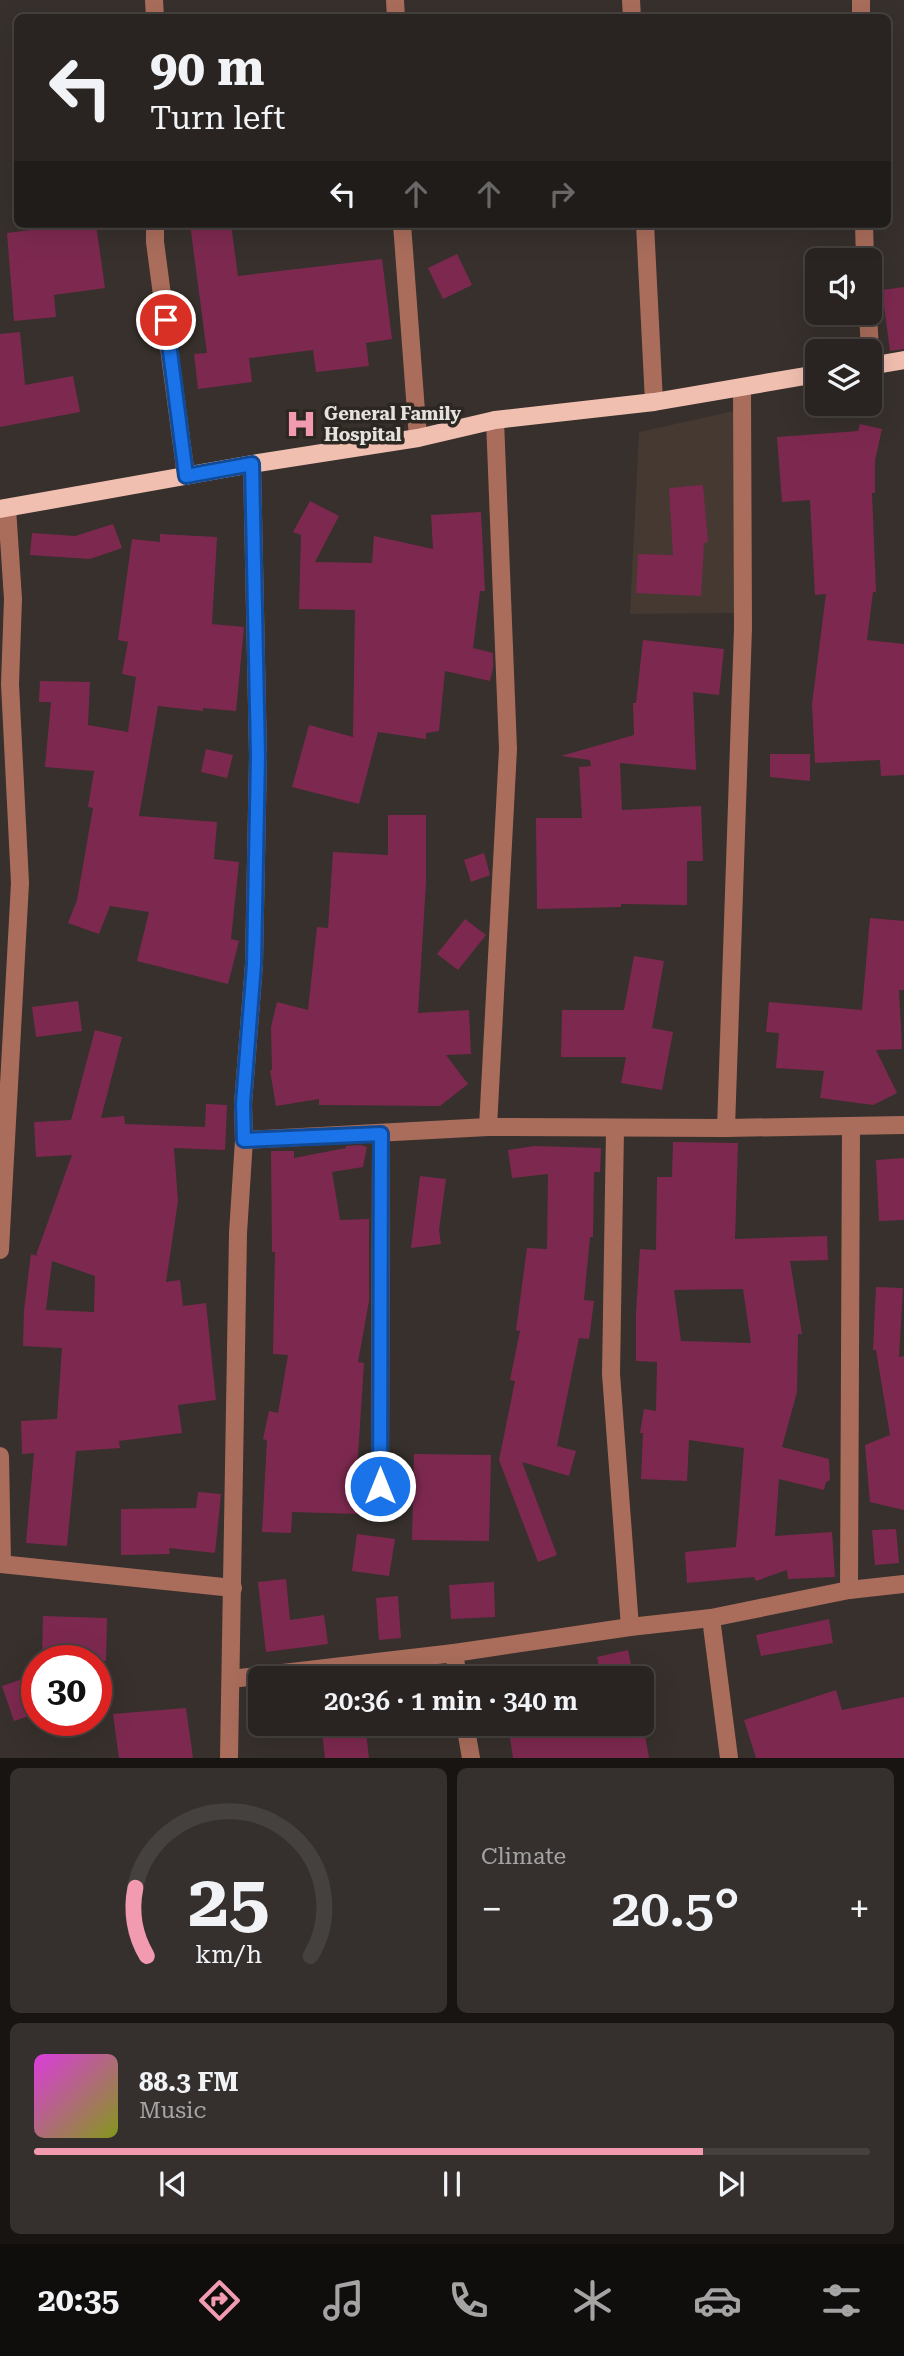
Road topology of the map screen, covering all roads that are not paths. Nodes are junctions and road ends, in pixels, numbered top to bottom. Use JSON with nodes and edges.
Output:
{"nodes":[{"id":1,"x":155,"y":228,"type":"edge"},
{"id":2,"x":402,"y":228,"type":"edge"},
{"id":3,"x":645,"y":228,"type":"edge"},
{"id":4,"x":864,"y":228,"type":"edge"},
{"id":5,"x":865,"y":248,"type":"edge"},
{"id":6,"x":904,"y":360,"type":"edge"},
{"id":7,"x":882,"y":363,"type":"edge"},
{"id":8,"x":805,"y":376,"type":"edge"},
{"id":9,"x":742,"y":387,"type":"junction"},
{"id":10,"x":654,"y":402,"type":"junction"},
{"id":11,"x":495,"y":420,"type":"junction"},
{"id":12,"x":418,"y":438,"type":"junction"},
{"id":13,"x":252,"y":464,"type":"junction"},
{"id":14,"x":186,"y":476,"type":"junction"},
{"id":15,"x":4,"y":509,"type":"edge"},
{"id":16,"x":904,"y":1125,"type":"edge"},
{"id":17,"x":488,"y":1127,"type":"junction"},
{"id":18,"x":851,"y":1127,"type":"junction"},
{"id":19,"x":726,"y":1128,"type":"junction"},
{"id":20,"x":615,"y":1129,"type":"junction"},
{"id":21,"x":381,"y":1134,"type":"junction"},
{"id":22,"x":244,"y":1140,"type":"junction"},
{"id":23,"x":0,"y":1250,"type":"edge"},
{"id":24,"x":0,"y":1456,"type":"edge"},
{"id":25,"x":380,"y":1486,"type":"dead end"},
{"id":26,"x":1,"y":1564,"type":"edge"},
{"id":27,"x":904,"y":1584,"type":"edge"},
{"id":28,"x":233,"y":1588,"type":"junction"},
{"id":29,"x":849,"y":1590,"type":"junction"},
{"id":30,"x":711,"y":1618,"type":"junction"},
{"id":31,"x":629,"y":1627,"type":"junction"},
{"id":32,"x":454,"y":1653,"type":"junction"},
{"id":33,"x":456,"y":1666,"type":"edge"},
{"id":34,"x":231,"y":1679,"type":"junction"},
{"id":35,"x":467,"y":1736,"type":"edge"},
{"id":36,"x":229,"y":1758,"type":"edge"},
{"id":37,"x":471,"y":1758,"type":"edge"},
{"id":38,"x":729,"y":1758,"type":"edge"}],
"edges":[{"from":1,"to":14,"type":"street"},
{"from":2,"to":12,"type":"street"},
{"from":3,"to":10,"type":"street"},
{"from":4,"to":5,"type":"street"},
{"from":6,"to":7,"type":"main road"},
{"from":8,"to":9,"type":"main road"},
{"from":9,"to":10,"type":"main road"},
{"from":9,"to":19,"type":"street"},
{"from":10,"to":11,"type":"main road"},
{"from":11,"to":12,"type":"main road"},
{"from":11,"to":17,"type":"street"},
{"from":12,"to":13,"type":"main road"},
{"from":13,"to":14,"type":"main road"},
{"from":13,"to":22,"type":"street"},
{"from":14,"to":15,"type":"main road"},
{"from":15,"to":23,"type":"street"},
{"from":16,"to":18,"type":"street"},
{"from":17,"to":20,"type":"street"},
{"from":17,"to":21,"type":"street"},
{"from":18,"to":19,"type":"street"},
{"from":18,"to":29,"type":"street"},
{"from":19,"to":20,"type":"street"},
{"from":20,"to":31,"type":"street"},
{"from":21,"to":22,"type":"street"},
{"from":21,"to":25,"type":"street"},
{"from":22,"to":28,"type":"street"},
{"from":24,"to":26,"type":"street"},
{"from":26,"to":28,"type":"street"},
{"from":27,"to":29,"type":"street"},
{"from":28,"to":34,"type":"street"},
{"from":29,"to":30,"type":"street"},
{"from":30,"to":31,"type":"street"},
{"from":30,"to":38,"type":"street"},
{"from":31,"to":32,"type":"street"},
{"from":32,"to":33,"type":"street"},
{"from":32,"to":34,"type":"street"},
{"from":34,"to":36,"type":"street"},
{"from":35,"to":37,"type":"street"}]}
